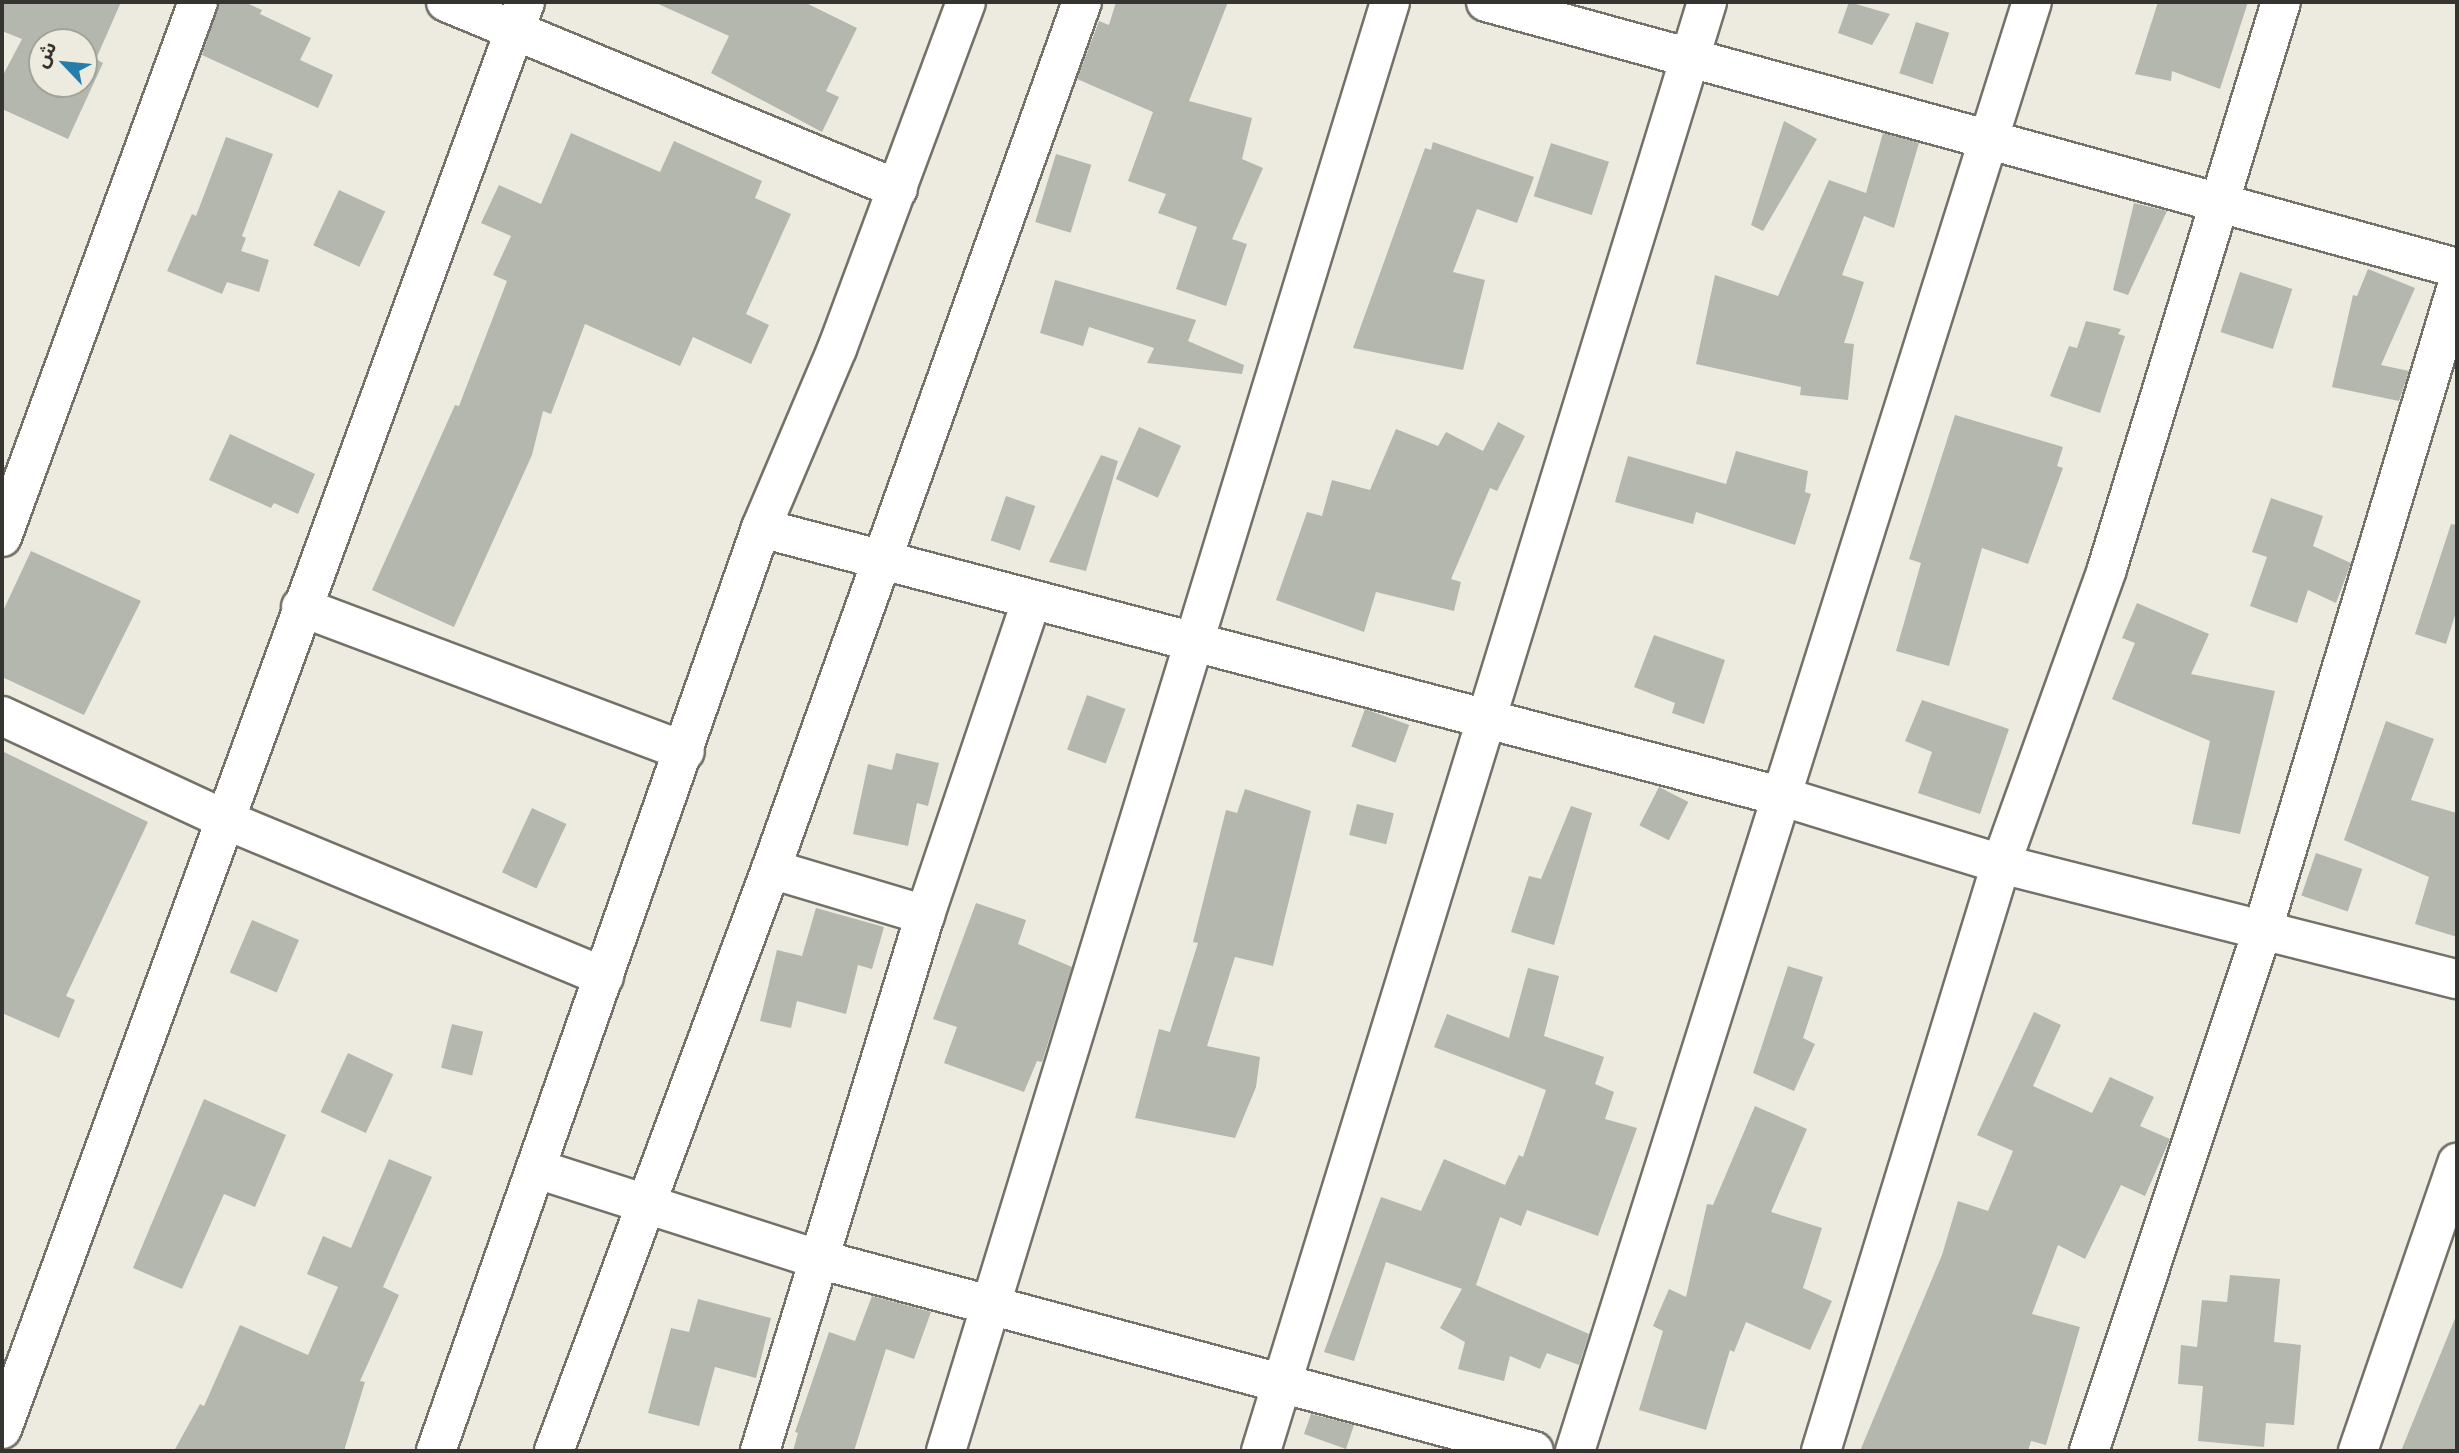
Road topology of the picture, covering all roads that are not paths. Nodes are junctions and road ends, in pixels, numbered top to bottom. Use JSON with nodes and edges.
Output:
{"nodes":[{"id":1,"x":198,"y":2,"type":"edge"},
{"id":2,"x":446,"y":2,"type":"edge"},
{"id":3,"x":966,"y":2,"type":"edge"},
{"id":4,"x":1082,"y":2,"type":"edge"},
{"id":5,"x":1390,"y":2,"type":"edge"},
{"id":6,"x":1486,"y":2,"type":"edge"},
{"id":7,"x":1707,"y":2,"type":"edge"},
{"id":8,"x":2032,"y":2,"type":"edge"},
{"id":9,"x":2281,"y":2,"type":"edge"},
{"id":10,"x":519,"y":16,"type":"edge"},
{"id":11,"x":1690,"y":57,"type":"junction"},
{"id":12,"x":1991,"y":141,"type":"junction"},
{"id":13,"x":898,"y":189,"type":"junction"},
{"id":14,"x":2220,"y":202,"type":"junction"},
{"id":15,"x":2457,"y":268,"type":"edge"},
{"id":16,"x":2457,"y":286,"type":"edge"},
{"id":17,"x":761,"y":528,"type":"junction"},
{"id":18,"x":2,"y":537,"type":"edge"},
{"id":19,"x":880,"y":561,"type":"junction"},
{"id":20,"x":1031,"y":602,"type":"junction"},
{"id":21,"x":301,"y":607,"type":"junction"},
{"id":22,"x":1196,"y":642,"type":"junction"},
{"id":23,"x":2,"y":716,"type":"edge"},
{"id":24,"x":1486,"y":717,"type":"junction"},
{"id":25,"x":685,"y":751,"type":"junction"},
{"id":26,"x":1780,"y":796,"type":"junction"},
{"id":27,"x":228,"y":821,"type":"junction"},
{"id":28,"x":2001,"y":864,"type":"junction"},
{"id":29,"x":771,"y":869,"type":"junction"},
{"id":30,"x":925,"y":915,"type":"junction"},
{"id":31,"x":2262,"y":932,"type":"junction"},
{"id":32,"x":604,"y":977,"type":"junction"},
{"id":33,"x":2457,"y":979,"type":"edge"},
{"id":34,"x":2457,"y":1163,"type":"edge"},
{"id":35,"x":537,"y":1169,"type":"junction"},
{"id":36,"x":645,"y":1206,"type":"junction"},
{"id":37,"x":818,"y":1259,"type":"junction"},
{"id":38,"x":994,"y":1304,"type":"junction"},
{"id":39,"x":1281,"y":1382,"type":"junction"},
{"id":40,"x":2,"y":1429,"type":"edge"},
{"id":41,"x":436,"y":1451,"type":"edge"},
{"id":42,"x":554,"y":1451,"type":"edge"},
{"id":43,"x":760,"y":1451,"type":"edge"},
{"id":44,"x":946,"y":1451,"type":"edge"},
{"id":45,"x":1261,"y":1451,"type":"edge"},
{"id":46,"x":1534,"y":1451,"type":"edge"},
{"id":47,"x":1575,"y":1451,"type":"edge"},
{"id":48,"x":1821,"y":1451,"type":"edge"},
{"id":49,"x":2089,"y":1451,"type":"edge"},
{"id":50,"x":2358,"y":1451,"type":"edge"}],
"edges":[{"from":1,"to":18,"type":"street"},
{"from":2,"to":10,"type":"street"},
{"from":3,"to":13,"type":"street"},
{"from":4,"to":19,"type":"street"},
{"from":5,"to":22,"type":"street"},
{"from":6,"to":11,"type":"street"},
{"from":7,"to":11,"type":"street"},
{"from":8,"to":12,"type":"street"},
{"from":9,"to":14,"type":"street"},
{"from":10,"to":13,"type":"street"},
{"from":10,"to":21,"type":"street"},
{"from":11,"to":12,"type":"street"},
{"from":11,"to":24,"type":"street"},
{"from":12,"to":14,"type":"street"},
{"from":12,"to":26,"type":"street"},
{"from":13,"to":17,"type":"street"},
{"from":14,"to":15,"type":"street"},
{"from":14,"to":28,"type":"street"},
{"from":16,"to":31,"type":"street"},
{"from":17,"to":19,"type":"street"},
{"from":17,"to":25,"type":"street"},
{"from":19,"to":20,"type":"street"},
{"from":19,"to":29,"type":"street"},
{"from":20,"to":22,"type":"street"},
{"from":20,"to":30,"type":"street"},
{"from":21,"to":25,"type":"street"},
{"from":21,"to":27,"type":"street"},
{"from":22,"to":24,"type":"street"},
{"from":22,"to":38,"type":"street"},
{"from":23,"to":27,"type":"street"},
{"from":24,"to":26,"type":"street"},
{"from":24,"to":39,"type":"street"},
{"from":25,"to":32,"type":"street"},
{"from":26,"to":28,"type":"street"},
{"from":26,"to":47,"type":"street"},
{"from":27,"to":32,"type":"street"},
{"from":27,"to":40,"type":"street"},
{"from":28,"to":31,"type":"street"},
{"from":28,"to":48,"type":"street"},
{"from":29,"to":30,"type":"street"},
{"from":29,"to":36,"type":"street"},
{"from":30,"to":37,"type":"street"},
{"from":31,"to":33,"type":"street"},
{"from":31,"to":49,"type":"street"},
{"from":32,"to":35,"type":"street"},
{"from":34,"to":50,"type":"street"},
{"from":35,"to":36,"type":"street"},
{"from":35,"to":41,"type":"street"},
{"from":36,"to":37,"type":"street"},
{"from":36,"to":42,"type":"street"},
{"from":37,"to":38,"type":"street"},
{"from":37,"to":43,"type":"street"},
{"from":38,"to":39,"type":"street"},
{"from":38,"to":44,"type":"street"},
{"from":39,"to":45,"type":"street"},
{"from":39,"to":46,"type":"street"}]}
